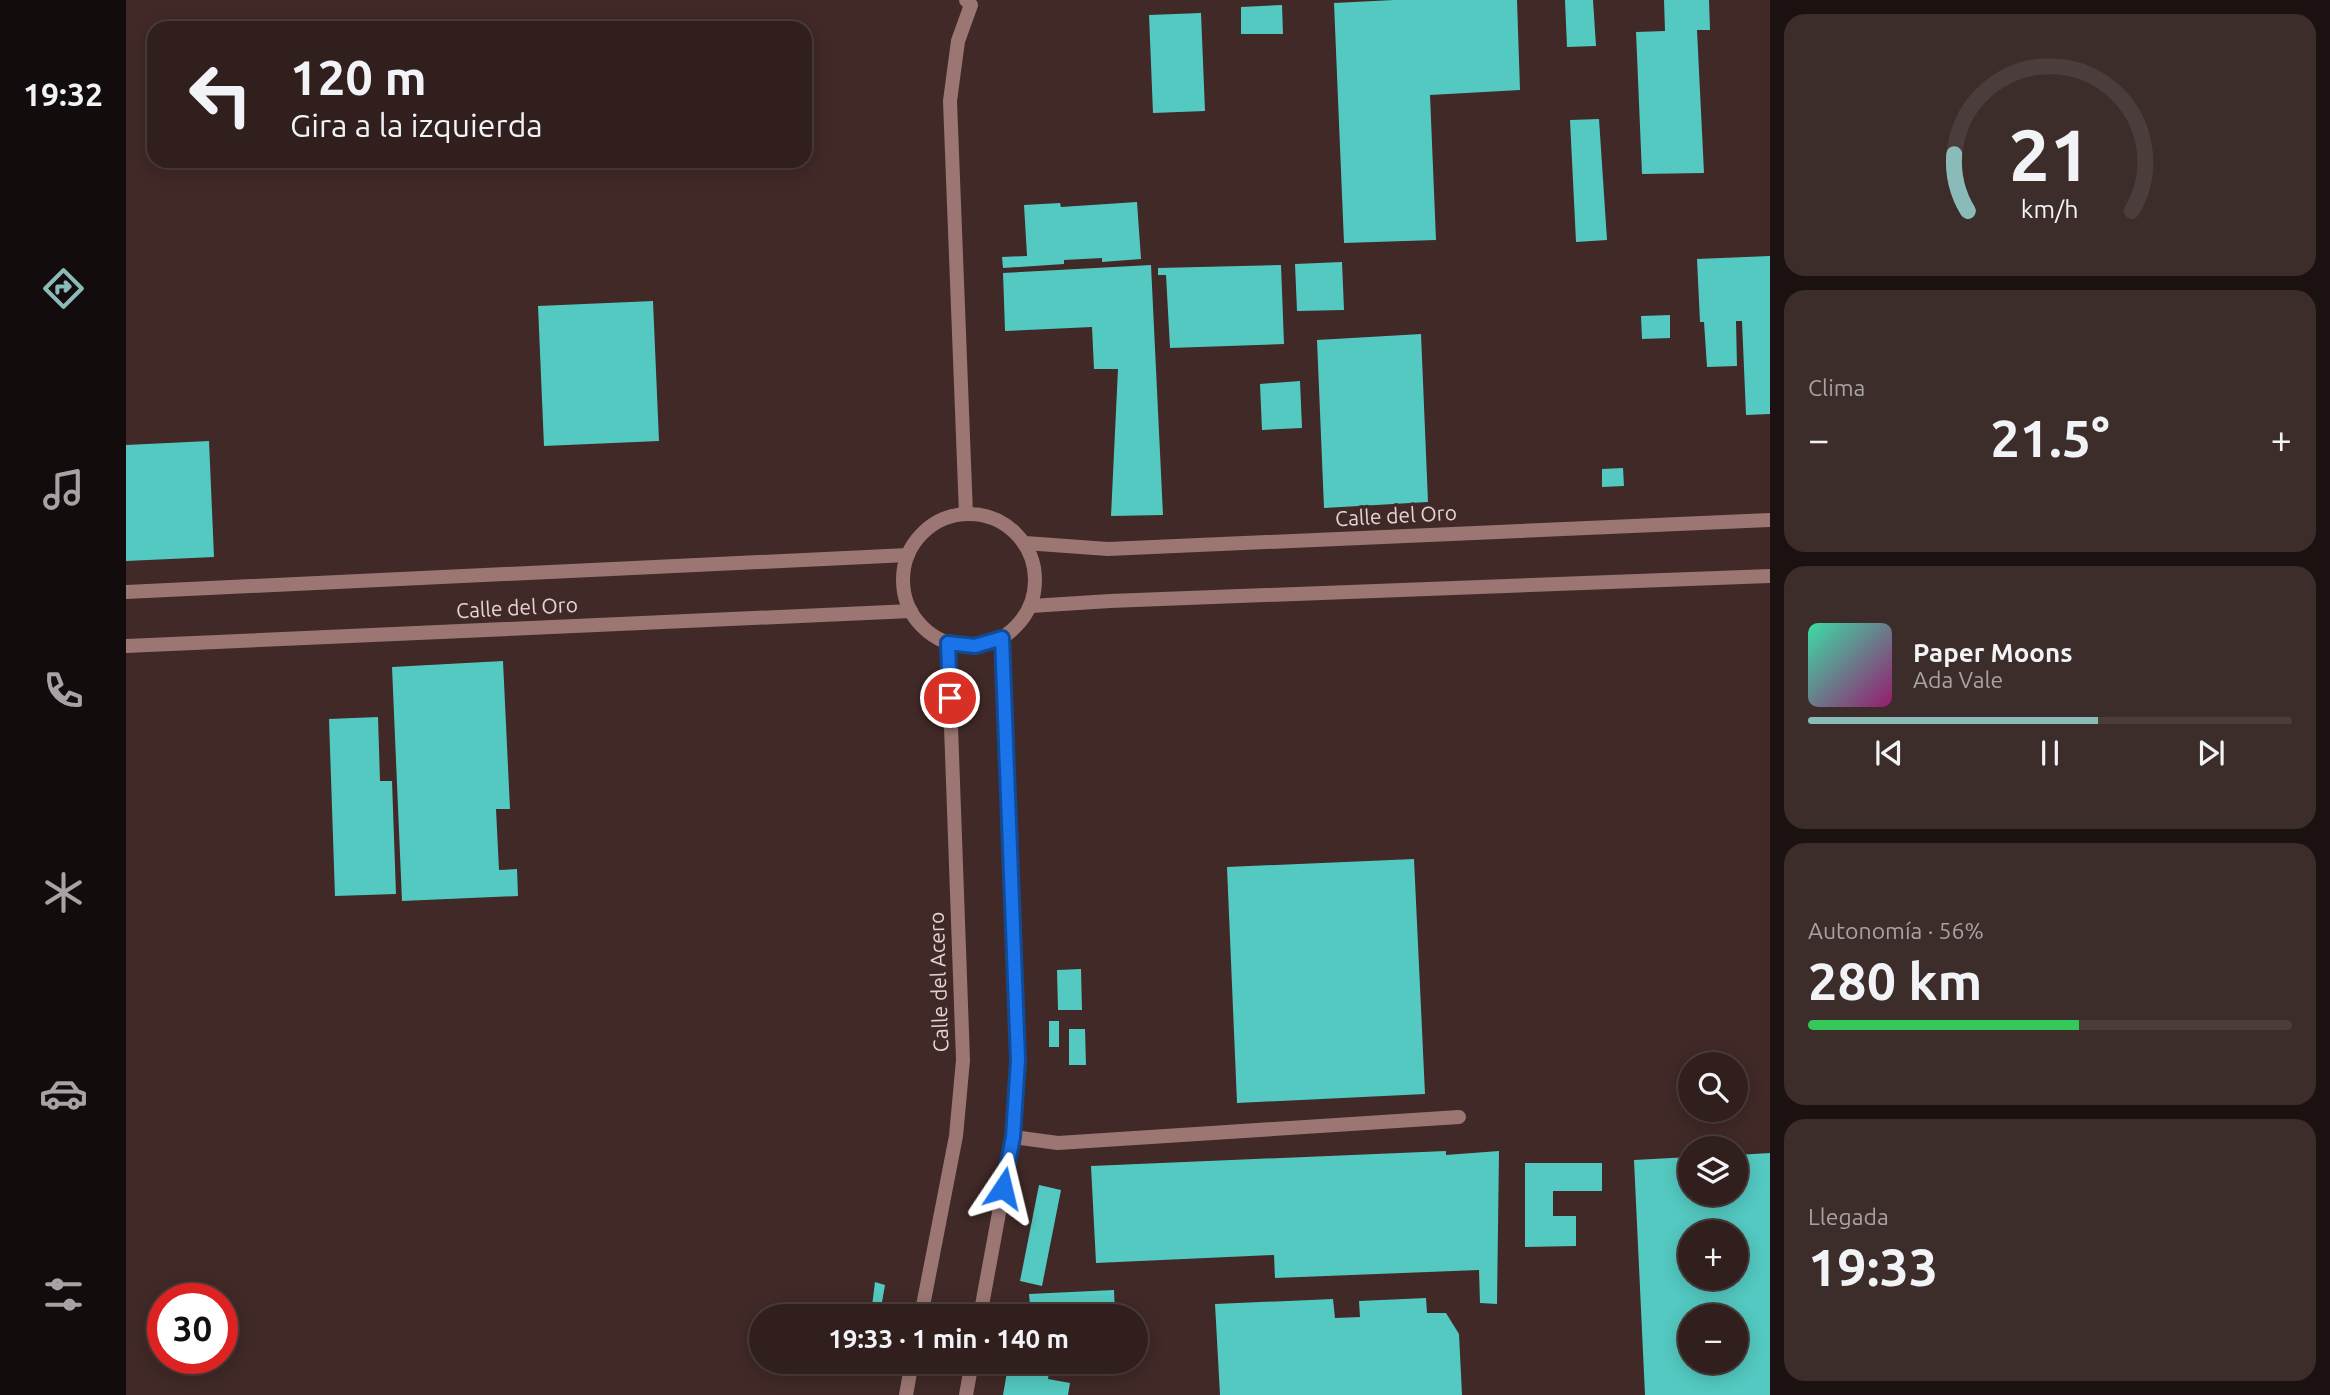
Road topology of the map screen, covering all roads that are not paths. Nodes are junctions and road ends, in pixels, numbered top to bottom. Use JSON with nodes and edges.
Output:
{"nodes":[{"id":1,"x":972,"y":2,"type":"edge"},
{"id":2,"x":966,"y":514,"type":"junction"},
{"id":3,"x":1770,"y":520,"type":"edge"},
{"id":4,"x":1025,"y":544,"type":"junction"},
{"id":5,"x":908,"y":555,"type":"junction"},
{"id":6,"x":1770,"y":576,"type":"edge"},
{"id":7,"x":126,"y":592,"type":"edge"},
{"id":8,"x":1031,"y":606,"type":"junction"},
{"id":9,"x":911,"y":611,"type":"junction"},
{"id":10,"x":1002,"y":638,"type":"junction"},
{"id":11,"x":948,"y":643,"type":"junction"},
{"id":12,"x":126,"y":646,"type":"edge"},
{"id":13,"x":1459,"y":1117,"type":"dead end"},
{"id":14,"x":1013,"y":1137,"type":"junction"},
{"id":15,"x":923,"y":1304,"type":"edge"},
{"id":16,"x":982,"y":1304,"type":"edge"},
{"id":17,"x":910,"y":1374,"type":"edge"},
{"id":18,"x":969,"y":1374,"type":"edge"},
{"id":19,"x":906,"y":1395,"type":"edge"},
{"id":20,"x":965,"y":1395,"type":"edge"}],
"edges":[{"from":1,"to":2,"type":"street"},
{"from":2,"to":4,"type":"street"},
{"from":2,"to":5,"type":"street"},
{"from":3,"to":4,"type":"street","name":"Calle del Oro"},
{"from":4,"to":8,"type":"street"},
{"from":5,"to":7,"type":"street","name":"Calle del Oro"},
{"from":5,"to":9,"type":"street"},
{"from":6,"to":8,"type":"street"},
{"from":8,"to":10,"type":"street"},
{"from":9,"to":11,"type":"street"},
{"from":9,"to":12,"type":"street","name":"Calle del Oro"},
{"from":10,"to":11,"type":"street"},
{"from":10,"to":14,"type":"street"},
{"from":11,"to":15,"type":"street","name":"Calle del Acero"},
{"from":13,"to":14,"type":"street"},
{"from":14,"to":16,"type":"street"},
{"from":17,"to":19,"type":"street"},
{"from":18,"to":20,"type":"street"}]}
